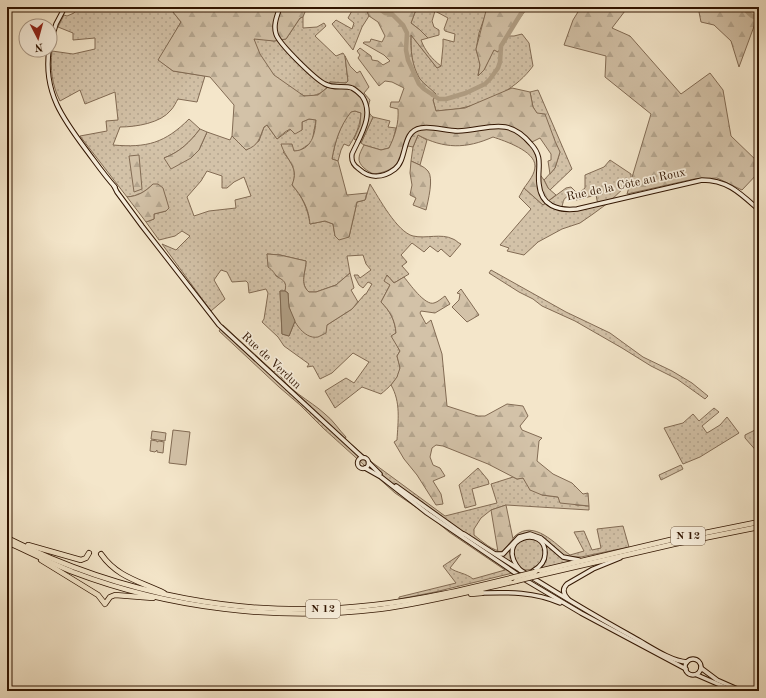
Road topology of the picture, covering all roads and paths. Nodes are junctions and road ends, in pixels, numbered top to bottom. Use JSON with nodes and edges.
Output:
{"nodes":[{"id":1,"x":65,"y":7,"type":"edge"},
{"id":2,"x":280,"y":7,"type":"edge"},
{"id":3,"x":58,"y":20,"type":"edge"},
{"id":4,"x":49,"y":58,"type":"edge"},
{"id":5,"x":759,"y":210,"type":"edge"},
{"id":6,"x":350,"y":448,"type":"junction"},
{"id":7,"x":362,"y":457,"type":"junction"},
{"id":8,"x":358,"y":461,"type":"junction"},
{"id":9,"x":369,"y":463,"type":"junction"},
{"id":10,"x":365,"y":468,"type":"junction"},
{"id":11,"x":759,"y":522,"type":"edge"},
{"id":12,"x":445,"y":526,"type":"junction"},
{"id":13,"x":759,"y":527,"type":"edge"},
{"id":14,"x":464,"y":534,"type":"junction"},
{"id":15,"x":7,"y":538,"type":"edge"},
{"id":16,"x":7,"y":542,"type":"edge"},
{"id":17,"x":15,"y":542,"type":"junction"},
{"id":18,"x":489,"y":551,"type":"junction"},
{"id":19,"x":638,"y":552,"type":"junction"},
{"id":20,"x":89,"y":553,"type":"dead end"},
{"id":21,"x":31,"y":554,"type":"junction"},
{"id":22,"x":101,"y":554,"type":"dead end"},
{"id":23,"x":584,"y":561,"type":"junction"},
{"id":24,"x":523,"y":573,"type":"junction"},
{"id":25,"x":536,"y":573,"type":"junction"},
{"id":26,"x":464,"y":593,"type":"junction"},
{"id":27,"x":482,"y":593,"type":"joint"},
{"id":28,"x":171,"y":596,"type":"junction"},
{"id":29,"x":176,"y":601,"type":"junction"},
{"id":30,"x":574,"y":605,"type":"junction"},
{"id":31,"x":580,"y":613,"type":"junction"},
{"id":32,"x":687,"y":662,"type":"junction"},
{"id":33,"x":701,"y":668,"type":"junction"},
{"id":34,"x":686,"y":669,"type":"junction"},
{"id":35,"x":697,"y":674,"type":"junction"},
{"id":36,"x":734,"y":691,"type":"edge"},
{"id":37,"x":742,"y":691,"type":"edge"}],
"edges":[{"from":1,"to":3,"type":"main road"},
{"from":2,"to":5,"type":"main road","name":"Rue de la Côte au Roux"},
{"from":4,"to":6,"type":"main road","name":"Rue de Verdun"},
{"from":6,"to":7,"type":"main road","name":"Rue de Verdun"},
{"from":6,"to":8,"type":"main road","name":"Rue de Verdun"},
{"from":7,"to":8,"type":"main road"},
{"from":7,"to":9,"type":"main road"},
{"from":8,"to":10,"type":"main road"},
{"from":9,"to":10,"type":"main road"},
{"from":9,"to":14,"type":"main road"},
{"from":10,"to":12,"type":"main road"},
{"from":11,"to":23,"type":"highway","number":"N 12"},
{"from":12,"to":14,"type":"main road"},
{"from":12,"to":31,"type":"main road"},
{"from":13,"to":19,"type":"highway","number":"N 12"},
{"from":14,"to":18,"type":"main road"},
{"from":15,"to":17,"type":"highway","number":"N 12"},
{"from":16,"to":21,"type":"highway","number":"N 12"},
{"from":17,"to":20,"type":"highway"},
{"from":17,"to":28,"type":"highway","number":"N 12"},
{"from":18,"to":23,"type":"main road"},
{"from":18,"to":24,"type":"main road"},
{"from":19,"to":25,"type":"highway","number":"N 12"},
{"from":19,"to":30,"type":"main road","number":"N 12"},
{"from":21,"to":29,"type":"highway","number":"N 12"},
{"from":21,"to":29,"type":"highway"},
{"from":22,"to":28,"type":"highway"},
{"from":23,"to":25,"type":"highway","number":"N 12"},
{"from":24,"to":25,"type":"highway","number":"N 12","bridge":true},
{"from":24,"to":25,"type":"main road"},
{"from":24,"to":28,"type":"highway","number":"N 12","bridge":true},
{"from":24,"to":30,"type":"main road"},
{"from":25,"to":26,"type":"highway","number":"N 12","bridge":true},
{"from":26,"to":27,"type":"highway"},
{"from":26,"to":29,"type":"highway","number":"N 12"},
{"from":27,"to":31,"type":"main road"},
{"from":30,"to":32,"type":"main road"},
{"from":31,"to":34,"type":"main road"},
{"from":32,"to":33,"type":"main road"},
{"from":32,"to":34,"type":"main road"},
{"from":33,"to":35,"type":"main road"},
{"from":33,"to":37,"type":"main road"},
{"from":34,"to":35,"type":"main road"},
{"from":35,"to":36,"type":"main road"}]}
